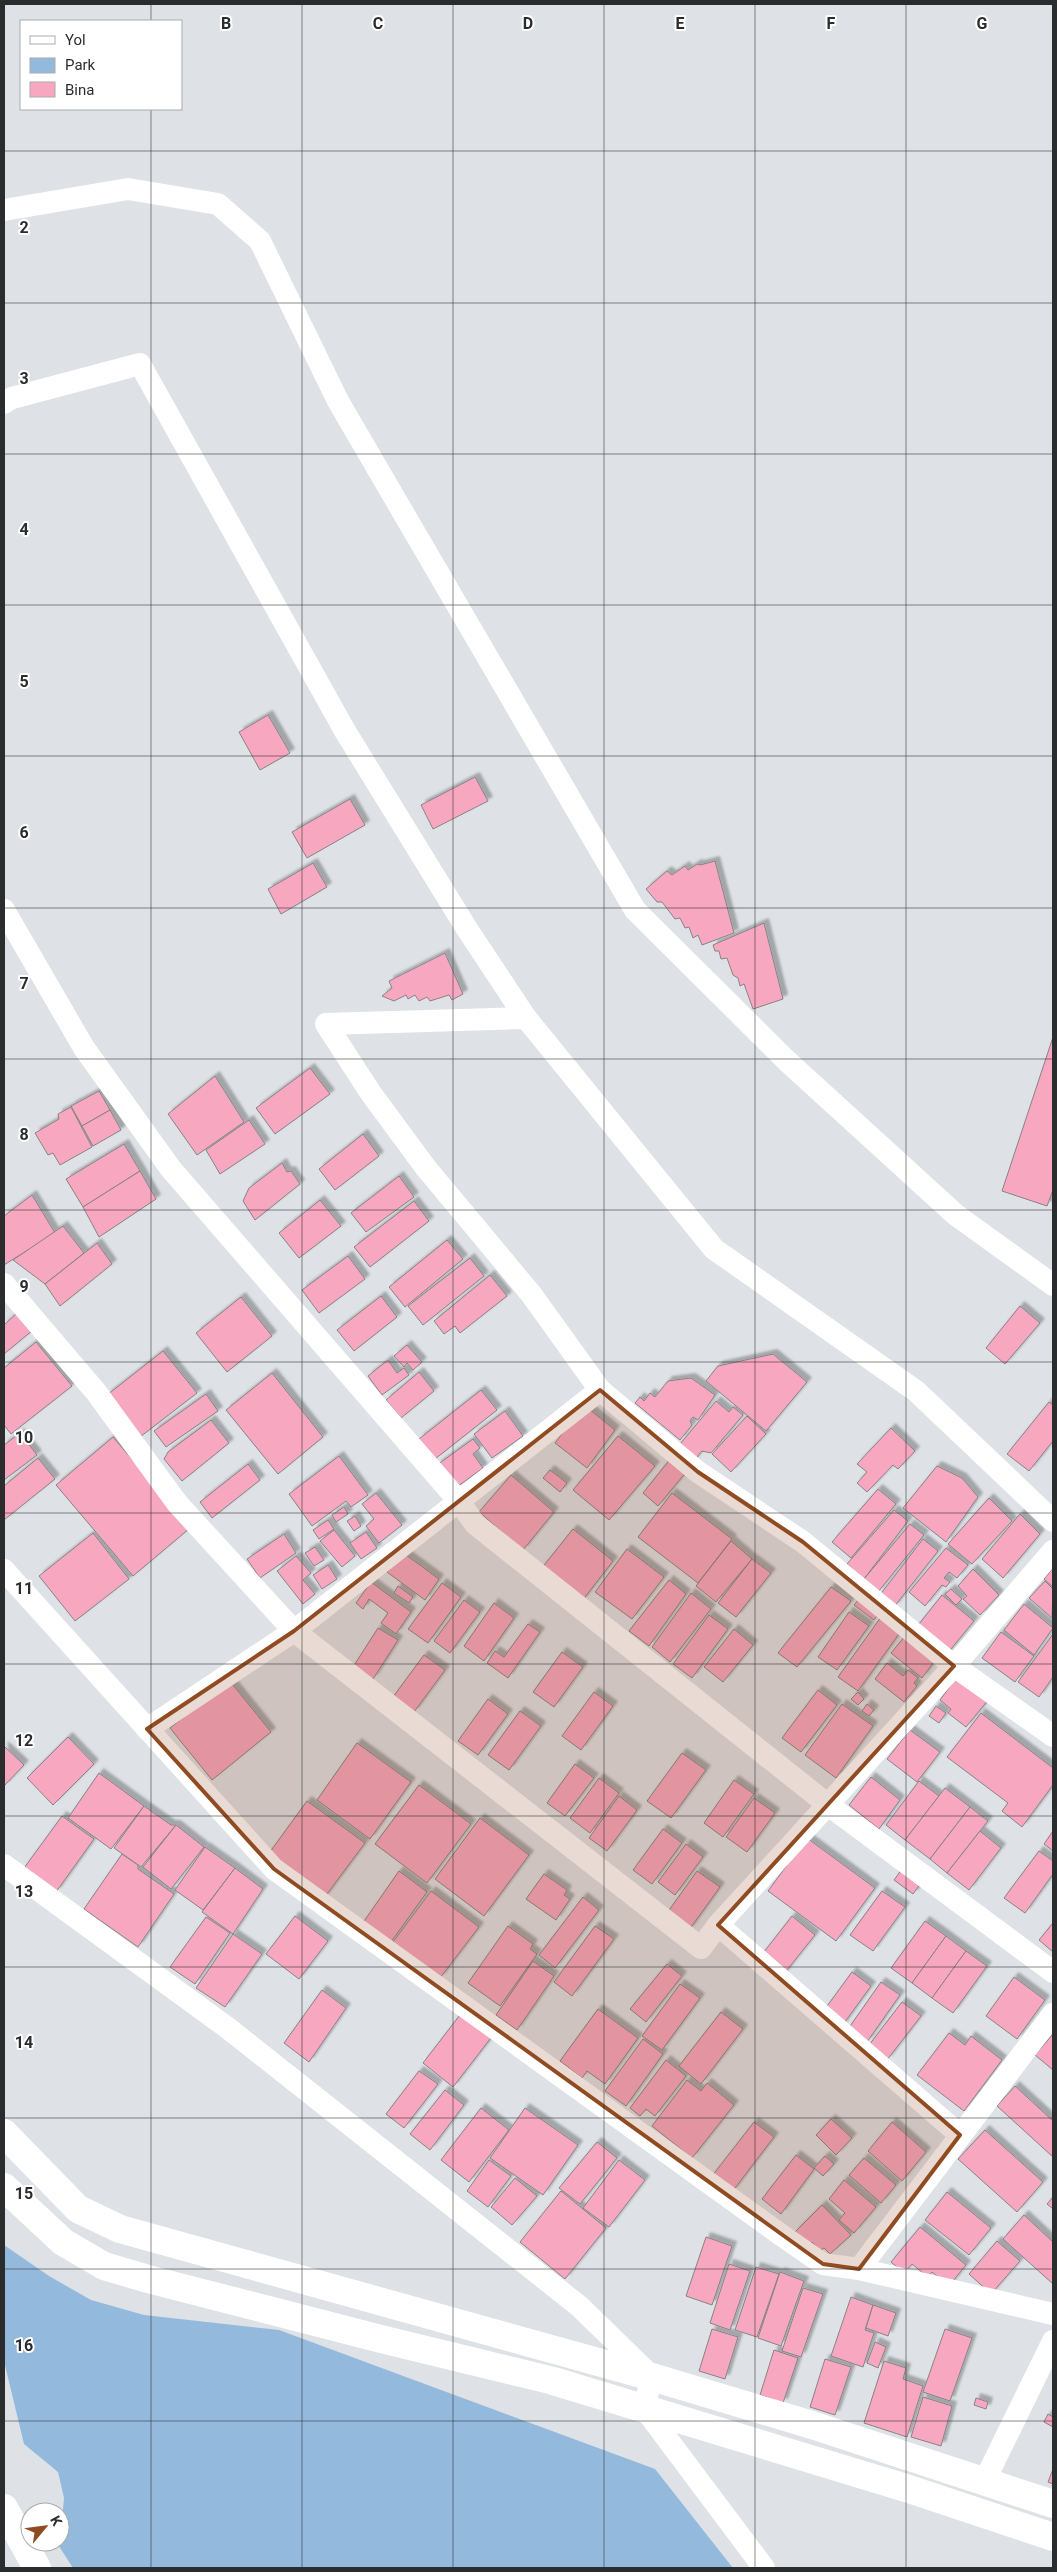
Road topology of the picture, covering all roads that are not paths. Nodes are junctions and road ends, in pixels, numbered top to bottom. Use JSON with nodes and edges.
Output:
{"nodes":[{"id":1,"x":4,"y":210,"type":"edge"},
{"id":2,"x":4,"y":403,"type":"edge"},
{"id":3,"x":4,"y":910,"type":"edge"},
{"id":4,"x":526,"y":1018,"type":"junction"},
{"id":5,"x":4,"y":1284,"type":"edge"},
{"id":6,"x":1053,"y":1285,"type":"edge"},
{"id":7,"x":600,"y":1390,"type":"junction"},
{"id":8,"x":458,"y":1500,"type":"junction"},
{"id":9,"x":1053,"y":1521,"type":"edge"},
{"id":10,"x":1053,"y":1550,"type":"edge"},
{"id":11,"x":4,"y":1570,"type":"edge"},
{"id":12,"x":294,"y":1631,"type":"junction"},
{"id":13,"x":954,"y":1666,"type":"junction"},
{"id":14,"x":147,"y":1729,"type":"junction"},
{"id":15,"x":1053,"y":1736,"type":"edge"},
{"id":16,"x":827,"y":1804,"type":"junction"},
{"id":17,"x":4,"y":1865,"type":"edge"},
{"id":18,"x":718,"y":1925,"type":"junction"},
{"id":19,"x":1053,"y":1972,"type":"edge"},
{"id":20,"x":1053,"y":2014,"type":"edge"},
{"id":21,"x":4,"y":2133,"type":"edge"},
{"id":22,"x":960,"y":2135,"type":"junction"},
{"id":23,"x":4,"y":2186,"type":"edge"},
{"id":24,"x":859,"y":2269,"type":"junction"},
{"id":25,"x":1053,"y":2314,"type":"edge"},
{"id":26,"x":1053,"y":2340,"type":"edge"},
{"id":27,"x":652,"y":2377,"type":"junction"},
{"id":28,"x":644,"y":2408,"type":"junction"},
{"id":29,"x":984,"y":2482,"type":"junction"},
{"id":30,"x":1053,"y":2504,"type":"edge"},
{"id":31,"x":4,"y":2508,"type":"edge"},
{"id":32,"x":1053,"y":2537,"type":"edge"},
{"id":33,"x":37,"y":2568,"type":"edge"},
{"id":34,"x":764,"y":2568,"type":"edge"}],
"edges":[{"from":1,"to":6,"type":"street"},
{"from":2,"to":4,"type":"street"},
{"from":3,"to":8,"type":"street"},
{"from":4,"to":7,"type":"street"},
{"from":4,"to":9,"type":"street"},
{"from":5,"to":12,"type":"street"},
{"from":7,"to":8,"type":"street"},
{"from":7,"to":13,"type":"street"},
{"from":8,"to":12,"type":"street"},
{"from":8,"to":16,"type":"street"},
{"from":10,"to":13,"type":"street"},
{"from":11,"to":14,"type":"street"},
{"from":12,"to":14,"type":"street"},
{"from":12,"to":18,"type":"street"},
{"from":13,"to":15,"type":"street"},
{"from":13,"to":16,"type":"street"},
{"from":14,"to":24,"type":"street"},
{"from":16,"to":18,"type":"street"},
{"from":16,"to":19,"type":"street"},
{"from":17,"to":27,"type":"street"},
{"from":18,"to":22,"type":"street"},
{"from":20,"to":22,"type":"street"},
{"from":21,"to":27,"type":"main road"},
{"from":22,"to":24,"type":"street"},
{"from":23,"to":28,"type":"main road"},
{"from":24,"to":25,"type":"street"},
{"from":26,"to":29,"type":"street"},
{"from":27,"to":28,"type":"street"},
{"from":27,"to":29,"type":"main road"},
{"from":28,"to":32,"type":"main road"},
{"from":28,"to":34,"type":"street"},
{"from":29,"to":30,"type":"main road"},
{"from":31,"to":33,"type":"main road"}]}
